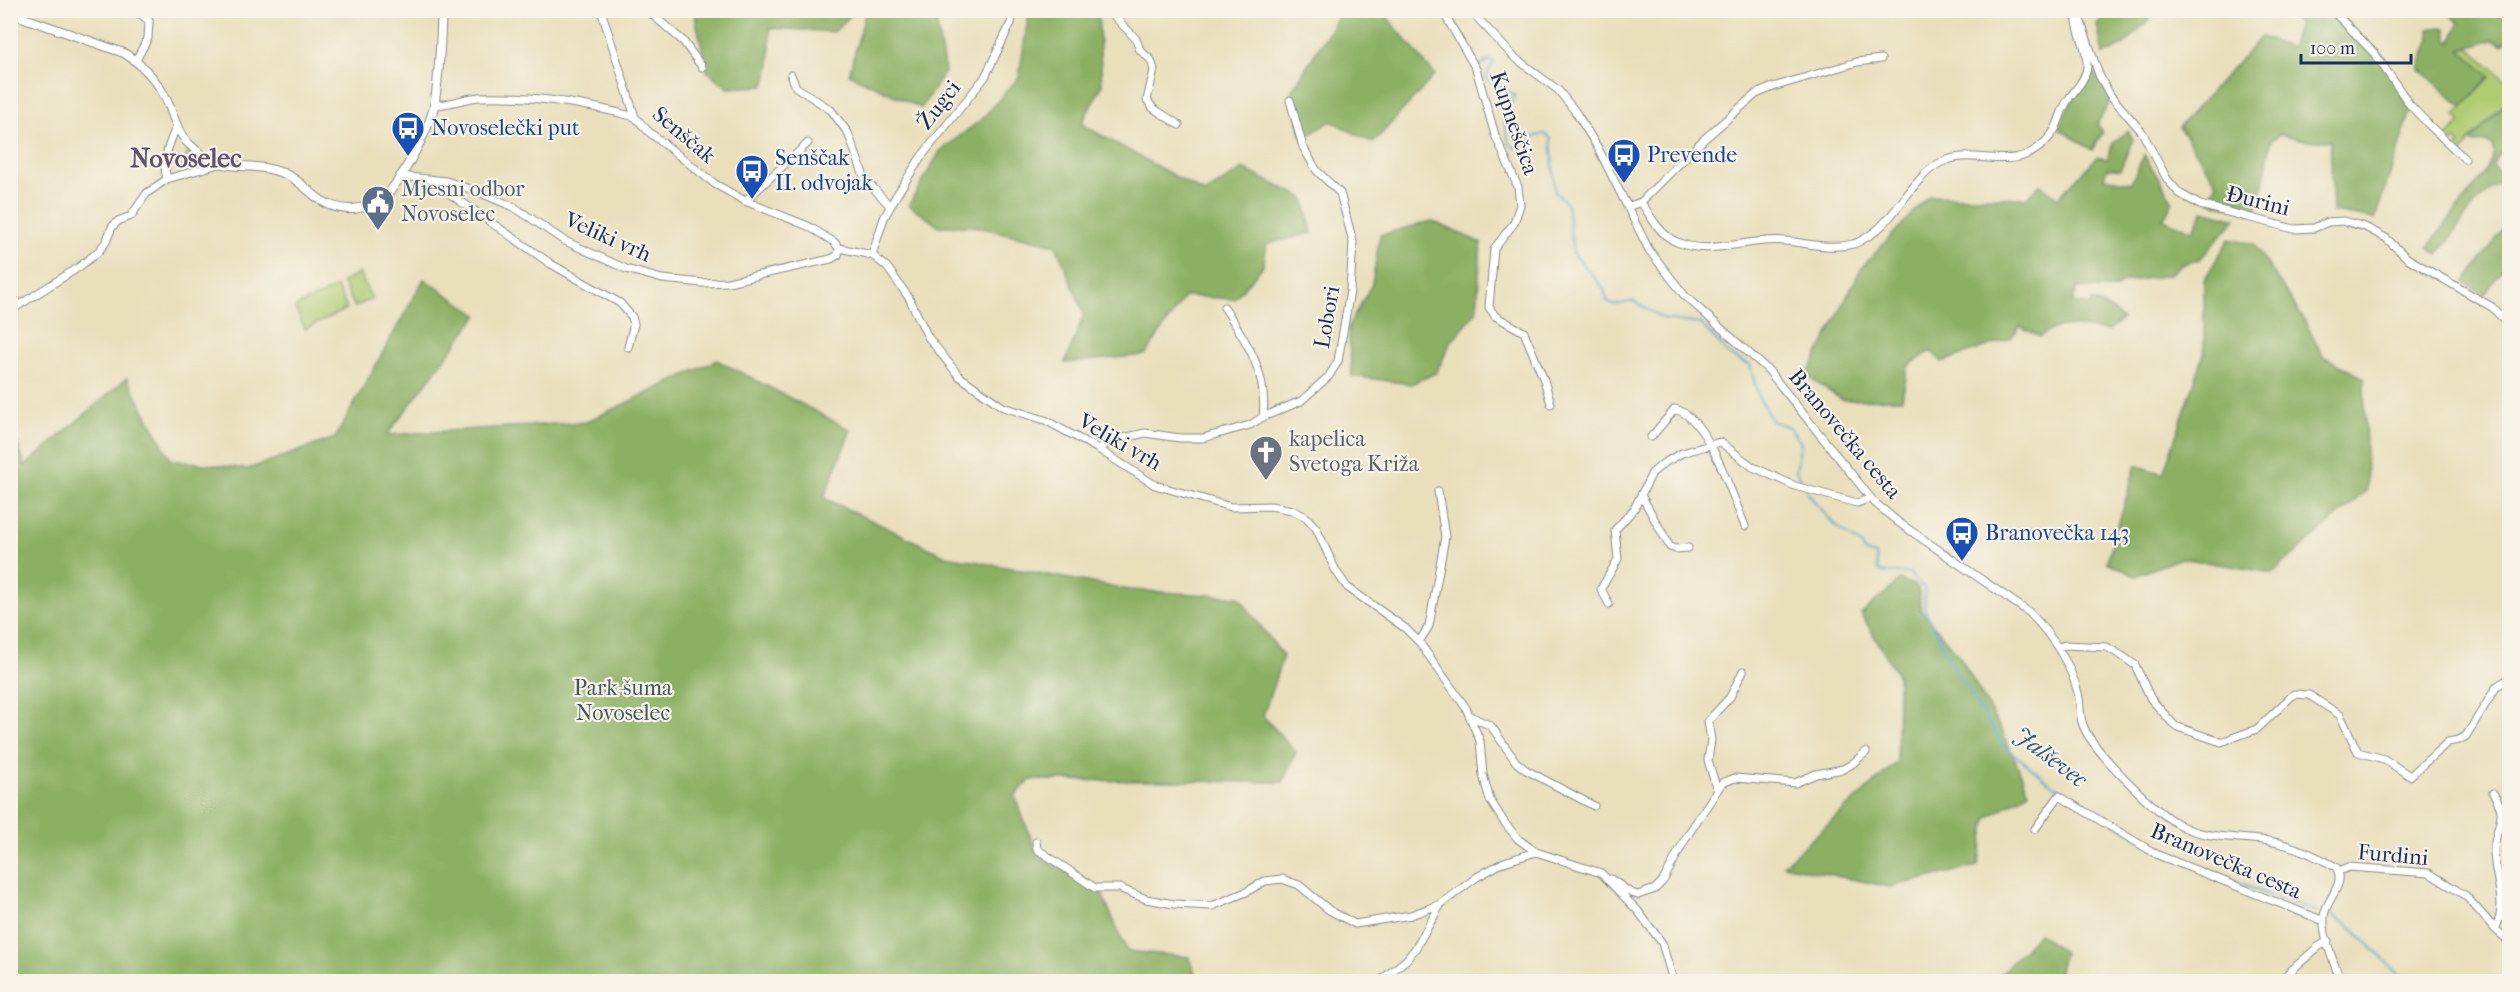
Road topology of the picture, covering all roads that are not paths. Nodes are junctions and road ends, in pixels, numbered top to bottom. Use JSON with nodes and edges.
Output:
{"nodes":[{"id":1,"x":136,"y":10,"type":"edge"},
{"id":2,"x":442,"y":10,"type":"edge"},
{"id":3,"x":601,"y":10,"type":"edge"},
{"id":4,"x":647,"y":10,"type":"edge"},
{"id":5,"x":1014,"y":10,"type":"edge"},
{"id":6,"x":1115,"y":10,"type":"edge"},
{"id":7,"x":1442,"y":10,"type":"edge"},
{"id":8,"x":1470,"y":10,"type":"edge"},
{"id":9,"x":2076,"y":10,"type":"edge"},
{"id":10,"x":2332,"y":10,"type":"edge"},
{"id":11,"x":10,"y":13,"type":"edge"},
{"id":12,"x":1881,"y":59,"type":"dead end"},
{"id":13,"x":136,"y":60,"type":"junction"},
{"id":14,"x":702,"y":67,"type":"dead end"},
{"id":15,"x":791,"y":75,"type":"dead end"},
{"id":16,"x":1290,"y":100,"type":"dead end"},
{"id":17,"x":434,"y":105,"type":"junction"},
{"id":18,"x":635,"y":117,"type":"junction"},
{"id":19,"x":177,"y":125,"type":"junction"},
{"id":20,"x":1179,"y":125,"type":"dead end"},
{"id":21,"x":808,"y":143,"type":"dead end"},
{"id":22,"x":2465,"y":159,"type":"dead end"},
{"id":23,"x":219,"y":164,"type":"junction"},
{"id":24,"x":400,"y":176,"type":"junction"},
{"id":25,"x":167,"y":179,"type":"junction"},
{"id":26,"x":430,"y":180,"type":"junction"},
{"id":27,"x":745,"y":201,"type":"junction"},
{"id":28,"x":1641,"y":202,"type":"junction"},
{"id":29,"x":890,"y":206,"type":"junction"},
{"id":30,"x":1627,"y":207,"type":"junction"},
{"id":31,"x":839,"y":248,"type":"junction"},
{"id":32,"x":872,"y":255,"type":"junction"},
{"id":33,"x":1224,"y":307,"type":"dead end"},
{"id":34,"x":10,"y":311,"type":"edge"},
{"id":35,"x":2510,"y":326,"type":"edge"},
{"id":36,"x":628,"y":347,"type":"dead end"},
{"id":37,"x":1551,"y":404,"type":"dead end"},
{"id":38,"x":1263,"y":417,"type":"junction"},
{"id":39,"x":1651,"y":437,"type":"dead end"},
{"id":40,"x":1710,"y":444,"type":"junction"},
{"id":41,"x":1098,"y":449,"type":"junction"},
{"id":42,"x":1438,"y":491,"type":"dead end"},
{"id":43,"x":1641,"y":495,"type":"junction"},
{"id":44,"x":1871,"y":498,"type":"junction"},
{"id":45,"x":1745,"y":526,"type":"dead end"},
{"id":46,"x":1688,"y":548,"type":"dead end"},
{"id":47,"x":1610,"y":604,"type":"dead end"},
{"id":48,"x":1419,"y":642,"type":"junction"},
{"id":49,"x":2058,"y":647,"type":"junction"},
{"id":50,"x":1743,"y":671,"type":"dead end"},
{"id":51,"x":2510,"y":678,"type":"edge"},
{"id":52,"x":1470,"y":716,"type":"junction"},
{"id":53,"x":1866,"y":752,"type":"dead end"},
{"id":54,"x":1716,"y":790,"type":"junction"},
{"id":55,"x":2493,"y":793,"type":"dead end"},
{"id":56,"x":1594,"y":806,"type":"dead end"},
{"id":57,"x":2035,"y":829,"type":"dead end"},
{"id":58,"x":1036,"y":842,"type":"dead end"},
{"id":59,"x":1536,"y":852,"type":"junction"},
{"id":60,"x":2339,"y":871,"type":"junction"},
{"id":61,"x":1601,"y":873,"type":"junction"},
{"id":62,"x":1441,"y":904,"type":"junction"},
{"id":63,"x":2324,"y":919,"type":"junction"},
{"id":64,"x":2495,"y":929,"type":"junction"},
{"id":65,"x":2328,"y":941,"type":"junction"},
{"id":66,"x":2510,"y":942,"type":"edge"},
{"id":67,"x":1379,"y":981,"type":"edge"},
{"id":68,"x":1676,"y":981,"type":"edge"},
{"id":69,"x":2278,"y":981,"type":"edge"},
{"id":70,"x":2340,"y":981,"type":"edge"}],
"edges":[{"from":1,"to":13,"type":"street"},
{"from":2,"to":17,"type":"street"},
{"from":3,"to":18,"type":"street","name":"Senščak"},
{"from":4,"to":14,"type":"street"},
{"from":5,"to":29,"type":"street","name":"Žugci"},
{"from":6,"to":20,"type":"street"},
{"from":7,"to":37,"type":"street","name":"Kupneščica"},
{"from":8,"to":30,"type":"street","name":"Branovečka cesta"},
{"from":9,"to":28,"type":"street"},
{"from":9,"to":35,"type":"street","name":"Đurini"},
{"from":10,"to":22,"type":"street"},
{"from":11,"to":13,"type":"street"},
{"from":12,"to":28,"type":"street"},
{"from":13,"to":19,"type":"street"},
{"from":15,"to":29,"type":"street"},
{"from":16,"to":38,"type":"street","name":"Lobori"},
{"from":17,"to":18,"type":"street"},
{"from":17,"to":24,"type":"street"},
{"from":18,"to":27,"type":"street","name":"Senščak"},
{"from":19,"to":23,"type":"street"},
{"from":19,"to":25,"type":"street"},
{"from":21,"to":27,"type":"street"},
{"from":23,"to":24,"type":"street"},
{"from":23,"to":25,"type":"street"},
{"from":24,"to":26,"type":"street","name":"Veliki vrh"},
{"from":25,"to":34,"type":"street"},
{"from":26,"to":31,"type":"street","name":"Veliki vrh"},
{"from":26,"to":36,"type":"street"},
{"from":27,"to":31,"type":"street","name":"Senščak"},
{"from":28,"to":30,"type":"street"},
{"from":29,"to":32,"type":"street","name":"Žugci"},
{"from":30,"to":44,"type":"street","name":"Branovečka cesta"},
{"from":31,"to":32,"type":"street"},
{"from":32,"to":41,"type":"street","name":"Veliki vrh"},
{"from":33,"to":38,"type":"street"},
{"from":38,"to":41,"type":"street","name":"Lobori"},
{"from":39,"to":40,"type":"street"},
{"from":40,"to":43,"type":"street"},
{"from":40,"to":44,"type":"street"},
{"from":40,"to":45,"type":"street"},
{"from":41,"to":48,"type":"street","name":"Veliki vrh"},
{"from":42,"to":48,"type":"street"},
{"from":43,"to":46,"type":"street"},
{"from":43,"to":47,"type":"street"},
{"from":44,"to":49,"type":"street","name":"Branovečka cesta"},
{"from":48,"to":52,"type":"street","name":"Veliki vrh"},
{"from":49,"to":51,"type":"street"},
{"from":49,"to":60,"type":"street","name":"Branovečka cesta"},
{"from":50,"to":54,"type":"street"},
{"from":52,"to":56,"type":"street"},
{"from":52,"to":59,"type":"street","name":"Veliki vrh"},
{"from":53,"to":54,"type":"street"},
{"from":54,"to":61,"type":"street"},
{"from":55,"to":64,"type":"street"},
{"from":57,"to":63,"type":"street","name":"Branovečka cesta"},
{"from":58,"to":62,"type":"street"},
{"from":59,"to":61,"type":"street","name":"Veliki vrh"},
{"from":59,"to":62,"type":"street"},
{"from":60,"to":63,"type":"street","name":"Branovečka cesta"},
{"from":60,"to":64,"type":"street","name":"Furdini"},
{"from":61,"to":68,"type":"street","name":"Veliki vrh"},
{"from":62,"to":67,"type":"street"},
{"from":63,"to":65,"type":"street","name":"Branovečka cesta"},
{"from":64,"to":66,"type":"street","name":"Furdini"},
{"from":65,"to":69,"type":"street"},
{"from":65,"to":70,"type":"street","name":"Branovečka cesta"}]}
